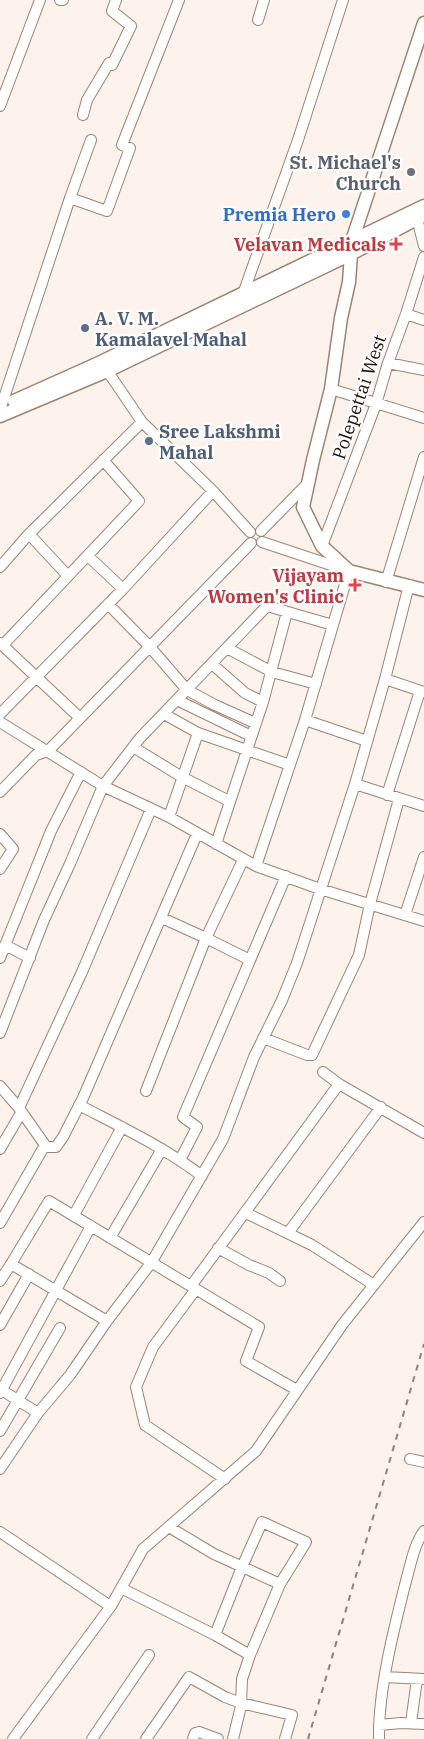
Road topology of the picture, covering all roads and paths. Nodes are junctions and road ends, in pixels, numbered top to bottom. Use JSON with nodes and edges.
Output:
{"nodes":[{"id":1,"x":40,"y":0,"type":"edge"},
{"id":2,"x":116,"y":0,"type":"edge"},
{"id":3,"x":179,"y":0,"type":"edge"},
{"id":4,"x":264,"y":0,"type":"edge"},
{"id":5,"x":343,"y":0,"type":"edge"},
{"id":6,"x":258,"y":20,"type":"dead end"},
{"id":7,"x":424,"y":26,"type":"edge"},
{"id":8,"x":4,"y":81,"type":"edge"},
{"id":9,"x":0,"y":106,"type":"edge"},
{"id":10,"x":83,"y":115,"type":"dead end"},
{"id":11,"x":91,"y":140,"type":"dead end"},
{"id":12,"x":70,"y":198,"type":"junction"},
{"id":13,"x":424,"y":206,"type":"edge"},
{"id":14,"x":421,"y":216,"type":"edge"},
{"id":15,"x":424,"y":246,"type":"edge"},
{"id":16,"x":351,"y":247,"type":"junction"},
{"id":17,"x":424,"y":257,"type":"edge"},
{"id":18,"x":243,"y":294,"type":"junction"},
{"id":19,"x":406,"y":314,"type":"junction"},
{"id":20,"x":424,"y":320,"type":"edge"},
{"id":21,"x":388,"y":363,"type":"junction"},
{"id":22,"x":104,"y":367,"type":"junction"},
{"id":23,"x":424,"y":370,"type":"edge"},
{"id":24,"x":331,"y":389,"type":"junction"},
{"id":25,"x":376,"y":404,"type":"junction"},
{"id":26,"x":0,"y":410,"type":"edge"},
{"id":27,"x":424,"y":418,"type":"edge"},
{"id":28,"x":142,"y":422,"type":"junction"},
{"id":29,"x":424,"y":457,"type":"edge"},
{"id":30,"x":103,"y":460,"type":"junction"},
{"id":31,"x":308,"y":483,"type":"junction"},
{"id":32,"x":213,"y":491,"type":"junction"},
{"id":33,"x":261,"y":531,"type":"junction"},
{"id":34,"x":250,"y":532,"type":"junction"},
{"id":35,"x":28,"y":534,"type":"junction"},
{"id":36,"x":262,"y":542,"type":"junction"},
{"id":37,"x":250,"y":543,"type":"junction"},
{"id":38,"x":322,"y":546,"type":"junction"},
{"id":39,"x":88,"y":556,"type":"junction"},
{"id":40,"x":0,"y":567,"type":"edge"},
{"id":41,"x":349,"y":571,"type":"junction"},
{"id":42,"x":68,"y":576,"type":"junction"},
{"id":43,"x":386,"y":582,"type":"junction"},
{"id":44,"x":408,"y":585,"type":"junction"},
{"id":45,"x":123,"y":589,"type":"junction"},
{"id":46,"x":424,"y":590,"type":"edge"},
{"id":47,"x":108,"y":604,"type":"junction"},
{"id":48,"x":287,"y":612,"type":"junction"},
{"id":49,"x":333,"y":625,"type":"junction"},
{"id":50,"x":2,"y":644,"type":"edge"},
{"id":51,"x":150,"y":647,"type":"junction"},
{"id":52,"x":227,"y":648,"type":"junction"},
{"id":53,"x":212,"y":664,"type":"junction"},
{"id":54,"x":272,"y":672,"type":"junction"},
{"id":55,"x":36,"y":677,"type":"junction"},
{"id":56,"x":385,"y":679,"type":"junction"},
{"id":57,"x":316,"y":684,"type":"junction"},
{"id":58,"x":187,"y":690,"type":"junction"},
{"id":59,"x":422,"y":691,"type":"edge"},
{"id":60,"x":177,"y":700,"type":"junction"},
{"id":61,"x":263,"y":702,"type":"junction"},
{"id":62,"x":0,"y":714,"type":"edge"},
{"id":63,"x":164,"y":714,"type":"junction"},
{"id":64,"x":80,"y":718,"type":"junction"},
{"id":65,"x":305,"y":720,"type":"junction"},
{"id":66,"x":0,"y":722,"type":"edge"},
{"id":67,"x":255,"y":723,"type":"junction"},
{"id":68,"x":198,"y":733,"type":"junction"},
{"id":69,"x":251,"y":736,"type":"junction"},
{"id":70,"x":367,"y":741,"type":"junction"},
{"id":71,"x":133,"y":747,"type":"junction"},
{"id":72,"x":246,"y":750,"type":"junction"},
{"id":73,"x":48,"y":751,"type":"junction"},
{"id":74,"x":290,"y":765,"type":"junction"},
{"id":75,"x":81,"y":772,"type":"junction"},
{"id":76,"x":182,"y":777,"type":"junction"},
{"id":77,"x":355,"y":784,"type":"junction"},
{"id":78,"x":103,"y":786,"type":"junction"},
{"id":79,"x":0,"y":792,"type":"edge"},
{"id":80,"x":387,"y":795,"type":"junction"},
{"id":81,"x":399,"y":799,"type":"junction"},
{"id":82,"x":229,"y":801,"type":"junction"},
{"id":83,"x":424,"y":806,"type":"edge"},
{"id":84,"x":151,"y":809,"type":"junction"},
{"id":85,"x":169,"y":817,"type":"junction"},
{"id":86,"x":0,"y":834,"type":"edge"},
{"id":87,"x":197,"y":834,"type":"junction"},
{"id":88,"x":216,"y":844,"type":"junction"},
{"id":89,"x":424,"y":857,"type":"edge"},
{"id":90,"x":244,"y":860,"type":"junction"},
{"id":91,"x":256,"y":866,"type":"junction"},
{"id":92,"x":0,"y":869,"type":"edge"},
{"id":93,"x":286,"y":876,"type":"junction"},
{"id":94,"x":320,"y":889,"type":"junction"},
{"id":95,"x":370,"y":904,"type":"junction"},
{"id":96,"x":405,"y":915,"type":"junction"},
{"id":97,"x":162,"y":918,"type":"junction"},
{"id":98,"x":424,"y":921,"type":"edge"},
{"id":99,"x":206,"y":938,"type":"junction"},
{"id":100,"x":5,"y":945,"type":"junction"},
{"id":101,"x":0,"y":958,"type":"edge"},
{"id":102,"x":30,"y":958,"type":"junction"},
{"id":103,"x":250,"y":960,"type":"junction"},
{"id":104,"x":0,"y":1033,"type":"edge"},
{"id":105,"x":263,"y":1038,"type":"junction"},
{"id":106,"x":323,"y":1072,"type":"dead end"},
{"id":107,"x":339,"y":1084,"type":"junction"},
{"id":108,"x":0,"y":1086,"type":"edge"},
{"id":109,"x":146,"y":1091,"type":"dead end"},
{"id":110,"x":79,"y":1105,"type":"junction"},
{"id":111,"x":381,"y":1108,"type":"junction"},
{"id":112,"x":20,"y":1111,"type":"junction"},
{"id":113,"x":122,"y":1128,"type":"junction"},
{"id":114,"x":424,"y":1133,"type":"edge"},
{"id":115,"x":45,"y":1145,"type":"junction"},
{"id":116,"x":0,"y":1149,"type":"edge"},
{"id":117,"x":162,"y":1149,"type":"junction"},
{"id":118,"x":180,"y":1160,"type":"junction"},
{"id":119,"x":202,"y":1176,"type":"junction"},
{"id":120,"x":246,"y":1213,"type":"junction"},
{"id":121,"x":74,"y":1215,"type":"junction"},
{"id":122,"x":0,"y":1222,"type":"edge"},
{"id":123,"x":424,"y":1222,"type":"edge"},
{"id":124,"x":91,"y":1226,"type":"junction"},
{"id":125,"x":288,"y":1233,"type":"junction"},
{"id":126,"x":110,"y":1238,"type":"junction"},
{"id":127,"x":218,"y":1248,"type":"junction"},
{"id":128,"x":151,"y":1263,"type":"junction"},
{"id":129,"x":11,"y":1264,"type":"junction"},
{"id":130,"x":29,"y":1274,"type":"junction"},
{"id":131,"x":0,"y":1281,"type":"edge"},
{"id":132,"x":280,"y":1281,"type":"dead end"},
{"id":133,"x":374,"y":1285,"type":"junction"},
{"id":134,"x":193,"y":1288,"type":"junction"},
{"id":135,"x":56,"y":1291,"type":"junction"},
{"id":136,"x":107,"y":1321,"type":"junction"},
{"id":137,"x":0,"y":1323,"type":"edge"},
{"id":138,"x":60,"y":1328,"type":"dead end"},
{"id":139,"x":298,"y":1390,"type":"junction"},
{"id":140,"x":1,"y":1391,"type":"edge"},
{"id":141,"x":18,"y":1401,"type":"junction"},
{"id":142,"x":38,"y":1413,"type":"junction"},
{"id":143,"x":0,"y":1431,"type":"edge"},
{"id":144,"x":410,"y":1459,"type":"dead end"},
{"id":145,"x":424,"y":1462,"type":"edge"},
{"id":146,"x":0,"y":1469,"type":"edge"},
{"id":147,"x":225,"y":1478,"type":"junction"},
{"id":148,"x":169,"y":1527,"type":"junction"},
{"id":149,"x":424,"y":1530,"type":"edge"},
{"id":150,"x":0,"y":1532,"type":"edge"},
{"id":151,"x":242,"y":1567,"type":"junction"},
{"id":152,"x":280,"y":1584,"type":"junction"},
{"id":153,"x":121,"y":1588,"type":"junction"},
{"id":154,"x":110,"y":1606,"type":"junction"},
{"id":155,"x":215,"y":1635,"type":"junction"},
{"id":156,"x":149,"y":1655,"type":"dead end"},
{"id":157,"x":250,"y":1655,"type":"junction"},
{"id":158,"x":385,"y":1677,"type":"junction"},
{"id":159,"x":420,"y":1679,"type":"edge"},
{"id":160,"x":241,"y":1703,"type":"junction"},
{"id":161,"x":411,"y":1723,"type":"junction"},
{"id":162,"x":424,"y":1724,"type":"edge"},
{"id":163,"x":379,"y":1725,"type":"junction"},
{"id":164,"x":13,"y":1739,"type":"edge"},
{"id":165,"x":92,"y":1739,"type":"edge"},
{"id":166,"x":146,"y":1739,"type":"edge"},
{"id":167,"x":192,"y":1739,"type":"edge"},
{"id":168,"x":218,"y":1739,"type":"edge"},
{"id":169,"x":233,"y":1739,"type":"edge"},
{"id":170,"x":285,"y":1739,"type":"edge"},
{"id":171,"x":379,"y":1739,"type":"edge"}],
"edges":[{"from":1,"to":8,"type":"street"},
{"from":2,"to":10,"type":"street"},
{"from":3,"to":12,"type":"street"},
{"from":4,"to":6,"type":"street"},
{"from":5,"to":18,"type":"street"},
{"from":7,"to":16,"type":"main road"},
{"from":8,"to":9,"type":"street"},
{"from":11,"to":12,"type":"street"},
{"from":12,"to":26,"type":"street"},
{"from":13,"to":16,"type":"main road"},
{"from":14,"to":15,"type":"street"},
{"from":14,"to":16,"type":"main road"},
{"from":16,"to":18,"type":"main road"},
{"from":16,"to":22,"type":"main road"},
{"from":16,"to":24,"type":"main road"},
{"from":17,"to":19,"type":"street","name":"Polepettai West"},
{"from":18,"to":22,"type":"main road"},
{"from":19,"to":20,"type":"street"},
{"from":19,"to":21,"type":"street","name":"Polepettai West"},
{"from":21,"to":23,"type":"street"},
{"from":21,"to":25,"type":"street","name":"Polepettai West"},
{"from":22,"to":26,"type":"main road"},
{"from":22,"to":28,"type":"street"},
{"from":24,"to":25,"type":"street"},
{"from":24,"to":31,"type":"main road"},
{"from":25,"to":27,"type":"street"},
{"from":25,"to":38,"type":"street","name":"Polepettai West"},
{"from":28,"to":30,"type":"street"},
{"from":28,"to":32,"type":"street"},
{"from":29,"to":43,"type":"street"},
{"from":30,"to":35,"type":"street"},
{"from":30,"to":39,"type":"street"},
{"from":31,"to":33,"type":"street"},
{"from":31,"to":38,"type":"main road"},
{"from":32,"to":34,"type":"street"},
{"from":32,"to":45,"type":"street"},
{"from":33,"to":34,"type":"street"},
{"from":33,"to":36,"type":"street"},
{"from":34,"to":37,"type":"street"},
{"from":35,"to":40,"type":"street"},
{"from":35,"to":42,"type":"street"},
{"from":36,"to":37,"type":"street"},
{"from":36,"to":41,"type":"street"},
{"from":37,"to":51,"type":"street"},
{"from":38,"to":41,"type":"main road"},
{"from":39,"to":42,"type":"street"},
{"from":39,"to":45,"type":"street"},
{"from":41,"to":43,"type":"main road"},
{"from":41,"to":49,"type":"street"},
{"from":42,"to":50,"type":"street"},
{"from":43,"to":44,"type":"main road"},
{"from":44,"to":46,"type":"main road"},
{"from":44,"to":56,"type":"street"},
{"from":45,"to":47,"type":"street"},
{"from":47,"to":51,"type":"street"},
{"from":47,"to":55,"type":"street"},
{"from":48,"to":49,"type":"street"},
{"from":48,"to":52,"type":"street"},
{"from":48,"to":54,"type":"street"},
{"from":49,"to":57,"type":"street"},
{"from":50,"to":55,"type":"street"},
{"from":51,"to":58,"type":"street"},
{"from":51,"to":64,"type":"street"},
{"from":52,"to":53,"type":"street"},
{"from":52,"to":54,"type":"street"},
{"from":53,"to":58,"type":"street"},
{"from":53,"to":61,"type":"street"},
{"from":54,"to":57,"type":"street"},
{"from":54,"to":61,"type":"street"},
{"from":55,"to":62,"type":"street"},
{"from":55,"to":64,"type":"street"},
{"from":56,"to":59,"type":"street"},
{"from":56,"to":70,"type":"street"},
{"from":57,"to":65,"type":"street"},
{"from":58,"to":60,"type":"street"},
{"from":58,"to":67,"type":"street"},
{"from":59,"to":80,"type":"street"},
{"from":60,"to":63,"type":"street"},
{"from":60,"to":69,"type":"street"},
{"from":61,"to":67,"type":"street"},
{"from":63,"to":68,"type":"street"},
{"from":63,"to":71,"type":"street"},
{"from":64,"to":73,"type":"street"},
{"from":65,"to":70,"type":"street"},
{"from":65,"to":74,"type":"street"},
{"from":66,"to":73,"type":"street"},
{"from":67,"to":69,"type":"street"},
{"from":68,"to":72,"type":"street"},
{"from":68,"to":76,"type":"street"},
{"from":69,"to":72,"type":"street"},
{"from":70,"to":77,"type":"street"},
{"from":71,"to":76,"type":"street"},
{"from":71,"to":78,"type":"street"},
{"from":72,"to":74,"type":"street"},
{"from":72,"to":82,"type":"street"},
{"from":73,"to":75,"type":"street"},
{"from":73,"to":79,"type":"street"},
{"from":74,"to":91,"type":"street"},
{"from":75,"to":78,"type":"street"},
{"from":75,"to":100,"type":"street"},
{"from":76,"to":82,"type":"street"},
{"from":76,"to":85,"type":"street"},
{"from":77,"to":80,"type":"street"},
{"from":77,"to":94,"type":"street"},
{"from":78,"to":84,"type":"street"},
{"from":78,"to":102,"type":"street"},
{"from":80,"to":81,"type":"street"},
{"from":81,"to":83,"type":"street"},
{"from":81,"to":95,"type":"street"},
{"from":82,"to":88,"type":"street"},
{"from":84,"to":85,"type":"street"},
{"from":84,"to":112,"type":"street"},
{"from":85,"to":87,"type":"street"},
{"from":86,"to":92,"type":"street"},
{"from":87,"to":88,"type":"street"},
{"from":87,"to":97,"type":"street"},
{"from":88,"to":90,"type":"street"},
{"from":89,"to":96,"type":"street"},
{"from":90,"to":91,"type":"street"},
{"from":90,"to":99,"type":"street"},
{"from":91,"to":93,"type":"street"},
{"from":93,"to":94,"type":"street"},
{"from":93,"to":103,"type":"street"},
{"from":94,"to":95,"type":"street"},
{"from":94,"to":105,"type":"street"},
{"from":95,"to":96,"type":"street"},
{"from":95,"to":105,"type":"street"},
{"from":96,"to":98,"type":"street"},
{"from":97,"to":99,"type":"street"},
{"from":97,"to":110,"type":"street"},
{"from":99,"to":103,"type":"street"},
{"from":99,"to":109,"type":"street"},
{"from":100,"to":101,"type":"street"},
{"from":100,"to":102,"type":"street"},
{"from":102,"to":104,"type":"street"},
{"from":103,"to":118,"type":"street"},
{"from":105,"to":119,"type":"street"},
{"from":106,"to":107,"type":"street"},
{"from":107,"to":111,"type":"street"},
{"from":107,"to":120,"type":"street"},
{"from":108,"to":112,"type":"street"},
{"from":110,"to":113,"type":"street"},
{"from":110,"to":115,"type":"street"},
{"from":111,"to":114,"type":"street"},
{"from":111,"to":125,"type":"street"},
{"from":112,"to":115,"type":"street"},
{"from":112,"to":116,"type":"street"},
{"from":113,"to":117,"type":"street"},
{"from":113,"to":121,"type":"street"},
{"from":115,"to":122,"type":"street"},
{"from":117,"to":118,"type":"street"},
{"from":117,"to":126,"type":"street"},
{"from":118,"to":119,"type":"street"},
{"from":119,"to":128,"type":"street"},
{"from":120,"to":125,"type":"street"},
{"from":120,"to":127,"type":"street"},
{"from":121,"to":124,"type":"street"},
{"from":121,"to":129,"type":"street"},
{"from":123,"to":133,"type":"street"},
{"from":124,"to":126,"type":"street"},
{"from":124,"to":135,"type":"street"},
{"from":125,"to":133,"type":"street"},
{"from":126,"to":128,"type":"street"},
{"from":127,"to":132,"type":"street"},
{"from":127,"to":134,"type":"street"},
{"from":128,"to":134,"type":"street"},
{"from":128,"to":136,"type":"street"},
{"from":129,"to":130,"type":"street"},
{"from":129,"to":131,"type":"street"},
{"from":130,"to":135,"type":"street"},
{"from":130,"to":137,"type":"street"},
{"from":133,"to":139,"type":"street"},
{"from":134,"to":139,"type":"street"},
{"from":134,"to":147,"type":"street"},
{"from":135,"to":136,"type":"street"},
{"from":135,"to":140,"type":"street"},
{"from":136,"to":142,"type":"street"},
{"from":138,"to":141,"type":"street"},
{"from":139,"to":147,"type":"street"},
{"from":140,"to":141,"type":"street"},
{"from":141,"to":142,"type":"street"},
{"from":141,"to":143,"type":"street"},
{"from":142,"to":146,"type":"street"},
{"from":144,"to":145,"type":"street"},
{"from":147,"to":148,"type":"street"},
{"from":148,"to":151,"type":"street"},
{"from":148,"to":153,"type":"street"},
{"from":149,"to":158,"type":"street"},
{"from":150,"to":154,"type":"street"},
{"from":151,"to":152,"type":"street"},
{"from":151,"to":152,"type":"street"},
{"from":151,"to":155,"type":"street"},
{"from":152,"to":157,"type":"street"},
{"from":153,"to":154,"type":"street"},
{"from":153,"to":155,"type":"street"},
{"from":154,"to":164,"type":"street"},
{"from":155,"to":157,"type":"street"},
{"from":156,"to":165,"type":"street"},
{"from":157,"to":160,"type":"street"},
{"from":158,"to":159,"type":"street"},
{"from":158,"to":163,"type":"street"},
{"from":159,"to":161,"type":"street"},
{"from":160,"to":166,"type":"street"},
{"from":160,"to":169,"type":"street"},
{"from":160,"to":170,"type":"street"},
{"from":161,"to":162,"type":"street"},
{"from":161,"to":163,"type":"street"},
{"from":163,"to":171,"type":"street"},
{"from":167,"to":168,"type":"street"}]}
